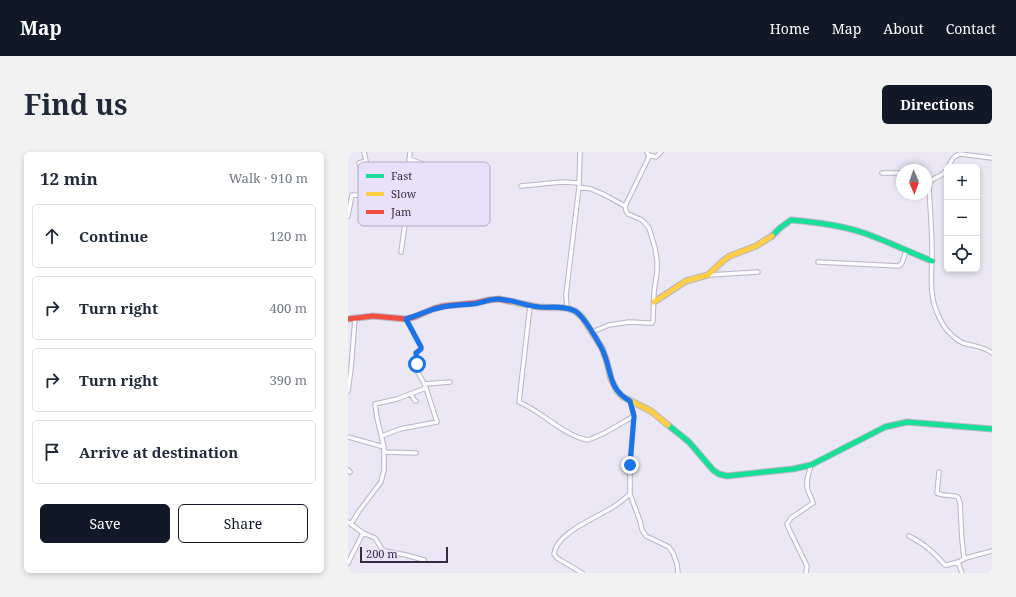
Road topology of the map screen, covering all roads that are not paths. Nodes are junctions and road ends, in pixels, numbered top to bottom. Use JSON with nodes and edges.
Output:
{"nodes":[{"id":1,"x":364,"y":152,"type":"edge"},
{"id":2,"x":410,"y":152,"type":"edge"},
{"id":3,"x":580,"y":152,"type":"edge"},
{"id":4,"x":661,"y":152,"type":"edge"},
{"id":5,"x":648,"y":153,"type":"edge"},
{"id":6,"x":992,"y":158,"type":"edge"},
{"id":7,"x":409,"y":159,"type":"junction"},
{"id":8,"x":363,"y":162,"type":"edge"},
{"id":9,"x":409,"y":162,"type":"edge"},
{"id":10,"x":418,"y":162,"type":"edge"},
{"id":11,"x":949,"y":164,"type":"edge"},
{"id":12,"x":944,"y":172,"type":"edge"},
{"id":13,"x":882,"y":173,"type":"dead end"},
{"id":14,"x":896,"y":173,"type":"edge"},
{"id":15,"x":932,"y":180,"type":"edge"},
{"id":16,"x":579,"y":185,"type":"junction"},
{"id":17,"x":521,"y":186,"type":"dead end"},
{"id":18,"x":358,"y":195,"type":"edge"},
{"id":19,"x":930,"y":200,"type":"edge"},
{"id":20,"x":349,"y":204,"type":"edge"},
{"id":21,"x":625,"y":206,"type":"junction"},
{"id":22,"x":348,"y":216,"type":"edge"},
{"id":23,"x":405,"y":226,"type":"edge"},
{"id":24,"x":906,"y":251,"type":"junction"},
{"id":25,"x":401,"y":252,"type":"dead end"},
{"id":26,"x":932,"y":261,"type":"junction"},
{"id":27,"x":818,"y":262,"type":"dead end"},
{"id":28,"x":758,"y":272,"type":"dead end"},
{"id":29,"x":708,"y":275,"type":"junction"},
{"id":30,"x":654,"y":302,"type":"junction"},
{"id":31,"x":530,"y":306,"type":"junction"},
{"id":32,"x":567,"y":308,"type":"junction"},
{"id":33,"x":355,"y":318,"type":"junction"},
{"id":34,"x":348,"y":319,"type":"edge"},
{"id":35,"x":406,"y":319,"type":"junction"},
{"id":36,"x":592,"y":332,"type":"junction"},
{"id":37,"x":992,"y":353,"type":"edge"},
{"id":38,"x":450,"y":382,"type":"dead end"},
{"id":39,"x":425,"y":386,"type":"junction"},
{"id":40,"x":348,"y":391,"type":"edge"},
{"id":41,"x":411,"y":394,"type":"junction"},
{"id":42,"x":416,"y":401,"type":"dead end"},
{"id":43,"x":630,"y":401,"type":"junction"},
{"id":44,"x":634,"y":416,"type":"junction"},
{"id":45,"x":992,"y":429,"type":"edge"},
{"id":46,"x":382,"y":436,"type":"junction"},
{"id":47,"x":348,"y":437,"type":"edge"},
{"id":48,"x":384,"y":447,"type":"junction"},
{"id":49,"x":384,"y":452,"type":"junction"},
{"id":50,"x":416,"y":453,"type":"dead end"},
{"id":51,"x":812,"y":465,"type":"junction"},
{"id":52,"x":939,"y":472,"type":"dead end"},
{"id":53,"x":630,"y":494,"type":"junction"},
{"id":54,"x":350,"y":523,"type":"edge"},
{"id":55,"x":363,"y":532,"type":"junction"},
{"id":56,"x":910,"y":536,"type":"dead end"},
{"id":57,"x":992,"y":551,"type":"edge"},
{"id":58,"x":964,"y":559,"type":"junction"},
{"id":59,"x":424,"y":560,"type":"dead end"},
{"id":60,"x":958,"y":562,"type":"junction"},
{"id":61,"x":348,"y":563,"type":"edge"},
{"id":62,"x":582,"y":573,"type":"edge"},
{"id":63,"x":678,"y":573,"type":"edge"},
{"id":64,"x":806,"y":573,"type":"edge"},
{"id":65,"x":962,"y":573,"type":"edge"}],
"edges":[{"from":1,"to":8,"type":"street"},
{"from":2,"to":7,"type":"street"},
{"from":3,"to":16,"type":"street"},
{"from":4,"to":5,"type":"street"},
{"from":5,"to":21,"type":"street"},
{"from":6,"to":11,"type":"street"},
{"from":7,"to":9,"type":"street"},
{"from":7,"to":10,"type":"street"},
{"from":12,"to":15,"type":"street"},
{"from":13,"to":14,"type":"street"},
{"from":16,"to":17,"type":"street"},
{"from":16,"to":21,"type":"street"},
{"from":16,"to":32,"type":"street"},
{"from":18,"to":20,"type":"street"},
{"from":19,"to":26,"type":"street"},
{"from":20,"to":22,"type":"street"},
{"from":21,"to":30,"type":"street"},
{"from":23,"to":25,"type":"street"},
{"from":24,"to":26,"type":"street"},
{"from":24,"to":27,"type":"street"},
{"from":24,"to":29,"type":"street"},
{"from":26,"to":37,"type":"street"},
{"from":28,"to":29,"type":"street"},
{"from":29,"to":30,"type":"street"},
{"from":30,"to":36,"type":"street"},
{"from":31,"to":32,"type":"street"},
{"from":31,"to":35,"type":"street"},
{"from":31,"to":44,"type":"street"},
{"from":32,"to":36,"type":"street"},
{"from":33,"to":34,"type":"street"},
{"from":33,"to":35,"type":"street"},
{"from":33,"to":40,"type":"street"},
{"from":35,"to":39,"type":"street"},
{"from":36,"to":43,"type":"street"},
{"from":38,"to":39,"type":"street"},
{"from":39,"to":41,"type":"street"},
{"from":39,"to":46,"type":"street"},
{"from":41,"to":42,"type":"street"},
{"from":41,"to":46,"type":"street"},
{"from":43,"to":44,"type":"street"},
{"from":43,"to":51,"type":"street"},
{"from":44,"to":53,"type":"street"},
{"from":45,"to":51,"type":"street"},
{"from":46,"to":48,"type":"street"},
{"from":47,"to":48,"type":"street"},
{"from":48,"to":49,"type":"street"},
{"from":49,"to":50,"type":"street"},
{"from":49,"to":54,"type":"street"},
{"from":51,"to":64,"type":"street"},
{"from":52,"to":58,"type":"street"},
{"from":53,"to":62,"type":"street"},
{"from":53,"to":63,"type":"street"},
{"from":54,"to":55,"type":"street"},
{"from":55,"to":59,"type":"street"},
{"from":55,"to":61,"type":"street"},
{"from":56,"to":60,"type":"street"},
{"from":57,"to":58,"type":"street"},
{"from":58,"to":60,"type":"street"},
{"from":60,"to":65,"type":"street"}]}
